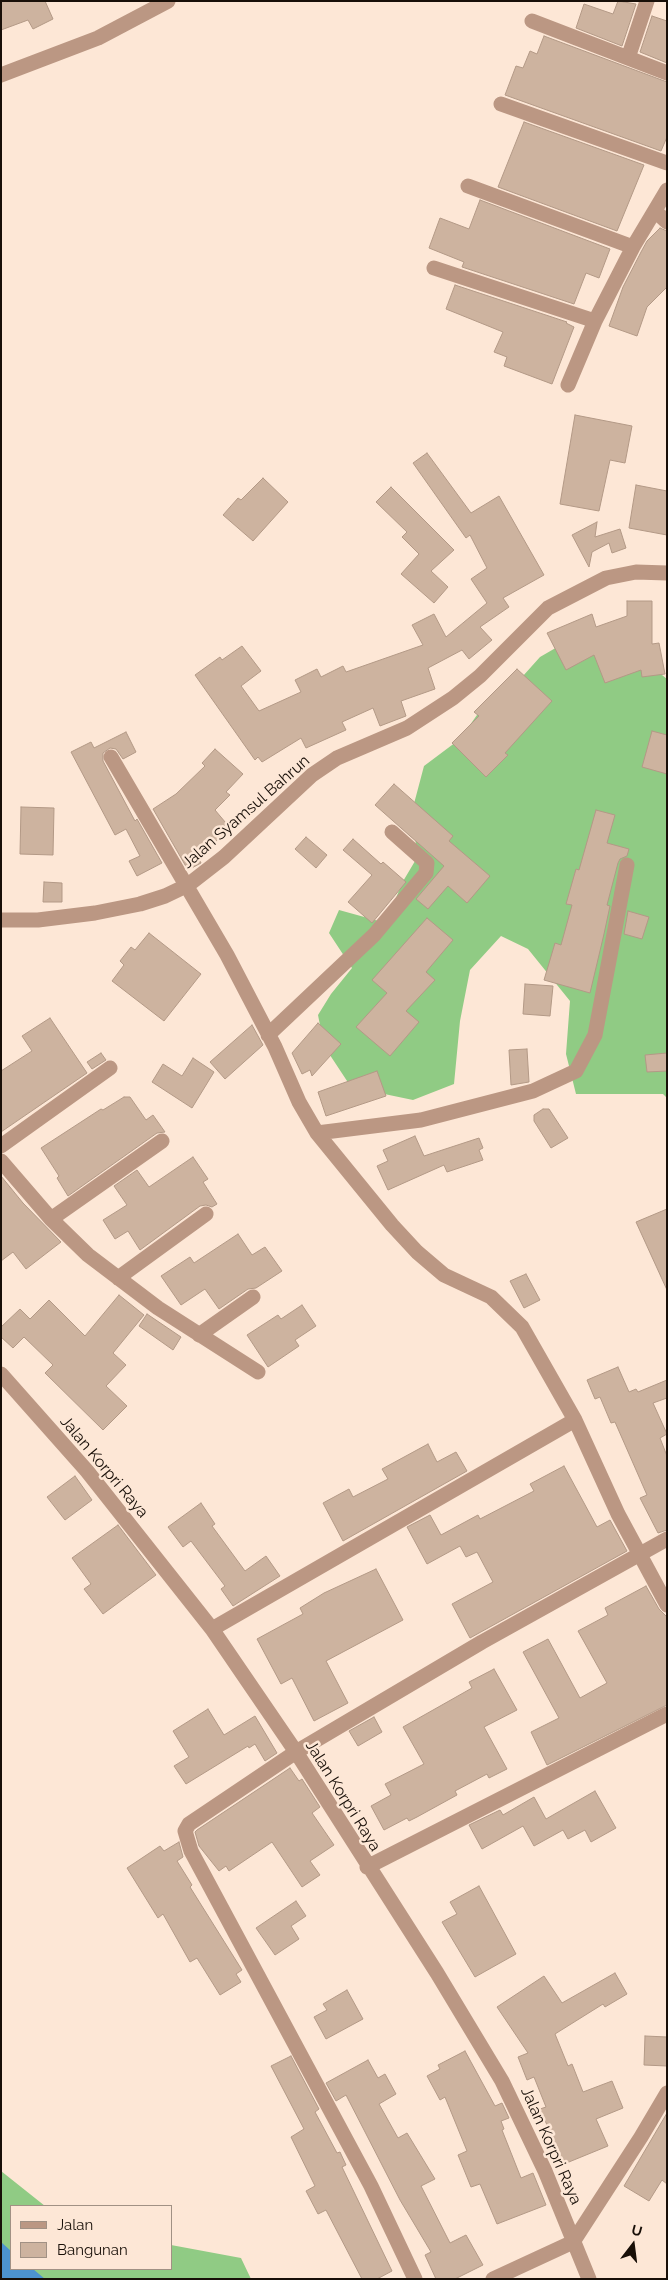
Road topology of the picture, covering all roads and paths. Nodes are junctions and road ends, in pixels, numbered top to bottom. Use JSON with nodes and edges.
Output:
{"nodes":[{"id":1,"x":168,"y":1,"type":"edge"},
{"id":2,"x":647,"y":1,"type":"edge"},
{"id":3,"x":532,"y":20,"type":"dead end"},
{"id":4,"x":628,"y":58,"type":"junction"},
{"id":5,"x":667,"y":73,"type":"edge"},
{"id":6,"x":1,"y":75,"type":"edge"},
{"id":7,"x":501,"y":104,"type":"dead end"},
{"id":8,"x":667,"y":163,"type":"edge"},
{"id":9,"x":468,"y":186,"type":"dead end"},
{"id":10,"x":667,"y":190,"type":"edge"},
{"id":11,"x":655,"y":211,"type":"junction"},
{"id":12,"x":667,"y":222,"type":"edge"},
{"id":13,"x":633,"y":247,"type":"junction"},
{"id":14,"x":434,"y":268,"type":"dead end"},
{"id":15,"x":595,"y":321,"type":"junction"},
{"id":16,"x":568,"y":385,"type":"dead end"},
{"id":17,"x":667,"y":573,"type":"edge"},
{"id":18,"x":110,"y":757,"type":"dead end"},
{"id":19,"x":392,"y":832,"type":"dead end"},
{"id":20,"x":627,"y":865,"type":"dead end"},
{"id":21,"x":188,"y":886,"type":"junction"},
{"id":22,"x":1,"y":920,"type":"edge"},
{"id":23,"x":268,"y":1034,"type":"junction"},
{"id":24,"x":110,"y":1068,"type":"dead end"},
{"id":25,"x":317,"y":1133,"type":"junction"},
{"id":26,"x":162,"y":1141,"type":"dead end"},
{"id":27,"x":1,"y":1146,"type":"edge"},
{"id":28,"x":1,"y":1161,"type":"edge"},
{"id":29,"x":206,"y":1214,"type":"dead end"},
{"id":30,"x":51,"y":1219,"type":"junction"},
{"id":31,"x":118,"y":1278,"type":"junction"},
{"id":32,"x":253,"y":1297,"type":"dead end"},
{"id":33,"x":199,"y":1335,"type":"junction"},
{"id":34,"x":258,"y":1372,"type":"dead end"},
{"id":35,"x":1,"y":1374,"type":"edge"},
{"id":36,"x":575,"y":1420,"type":"junction"},
{"id":37,"x":667,"y":1540,"type":"edge"},
{"id":38,"x":638,"y":1554,"type":"junction"},
{"id":39,"x":667,"y":1605,"type":"edge"},
{"id":40,"x":212,"y":1629,"type":"junction"},
{"id":41,"x":667,"y":1714,"type":"edge"},
{"id":42,"x":296,"y":1752,"type":"junction"},
{"id":43,"x":367,"y":1867,"type":"junction"},
{"id":44,"x":667,"y":2093,"type":"edge"},
{"id":45,"x":573,"y":2242,"type":"junction"},
{"id":46,"x":416,"y":2279,"type":"edge"},
{"id":47,"x":493,"y":2279,"type":"edge"},
{"id":48,"x":589,"y":2279,"type":"edge"}],
"edges":[{"from":1,"to":6,"type":"street"},
{"from":2,"to":4,"type":"street"},
{"from":3,"to":4,"type":"street"},
{"from":4,"to":5,"type":"street"},
{"from":7,"to":8,"type":"street"},
{"from":9,"to":13,"type":"street"},
{"from":10,"to":11,"type":"street"},
{"from":11,"to":12,"type":"street"},
{"from":11,"to":13,"type":"street"},
{"from":13,"to":15,"type":"street"},
{"from":14,"to":15,"type":"street"},
{"from":15,"to":16,"type":"street"},
{"from":17,"to":21,"type":"street","name":"Jalan Syamsul Bahrun"},
{"from":18,"to":21,"type":"street"},
{"from":19,"to":23,"type":"street"},
{"from":20,"to":25,"type":"street"},
{"from":21,"to":22,"type":"street","name":"Jalan Syamsul Bahrun"},
{"from":21,"to":23,"type":"street"},
{"from":23,"to":25,"type":"street"},
{"from":24,"to":27,"type":"street"},
{"from":25,"to":36,"type":"street"},
{"from":26,"to":30,"type":"street"},
{"from":28,"to":30,"type":"street"},
{"from":29,"to":31,"type":"street"},
{"from":30,"to":31,"type":"street"},
{"from":31,"to":33,"type":"street"},
{"from":32,"to":33,"type":"street"},
{"from":33,"to":34,"type":"street"},
{"from":35,"to":40,"type":"street","name":"Jalan Korpri Raya"},
{"from":36,"to":38,"type":"street"},
{"from":36,"to":40,"type":"street"},
{"from":37,"to":38,"type":"street"},
{"from":38,"to":39,"type":"street"},
{"from":38,"to":42,"type":"street"},
{"from":40,"to":42,"type":"street","name":"Jalan Korpri Raya"},
{"from":41,"to":43,"type":"street"},
{"from":42,"to":43,"type":"street","name":"Jalan Korpri Raya"},
{"from":42,"to":46,"type":"street"},
{"from":43,"to":45,"type":"street","name":"Jalan Korpri Raya"},
{"from":44,"to":45,"type":"street"},
{"from":45,"to":47,"type":"street"},
{"from":45,"to":48,"type":"street","name":"Jalan Korpri Raya"}]}
